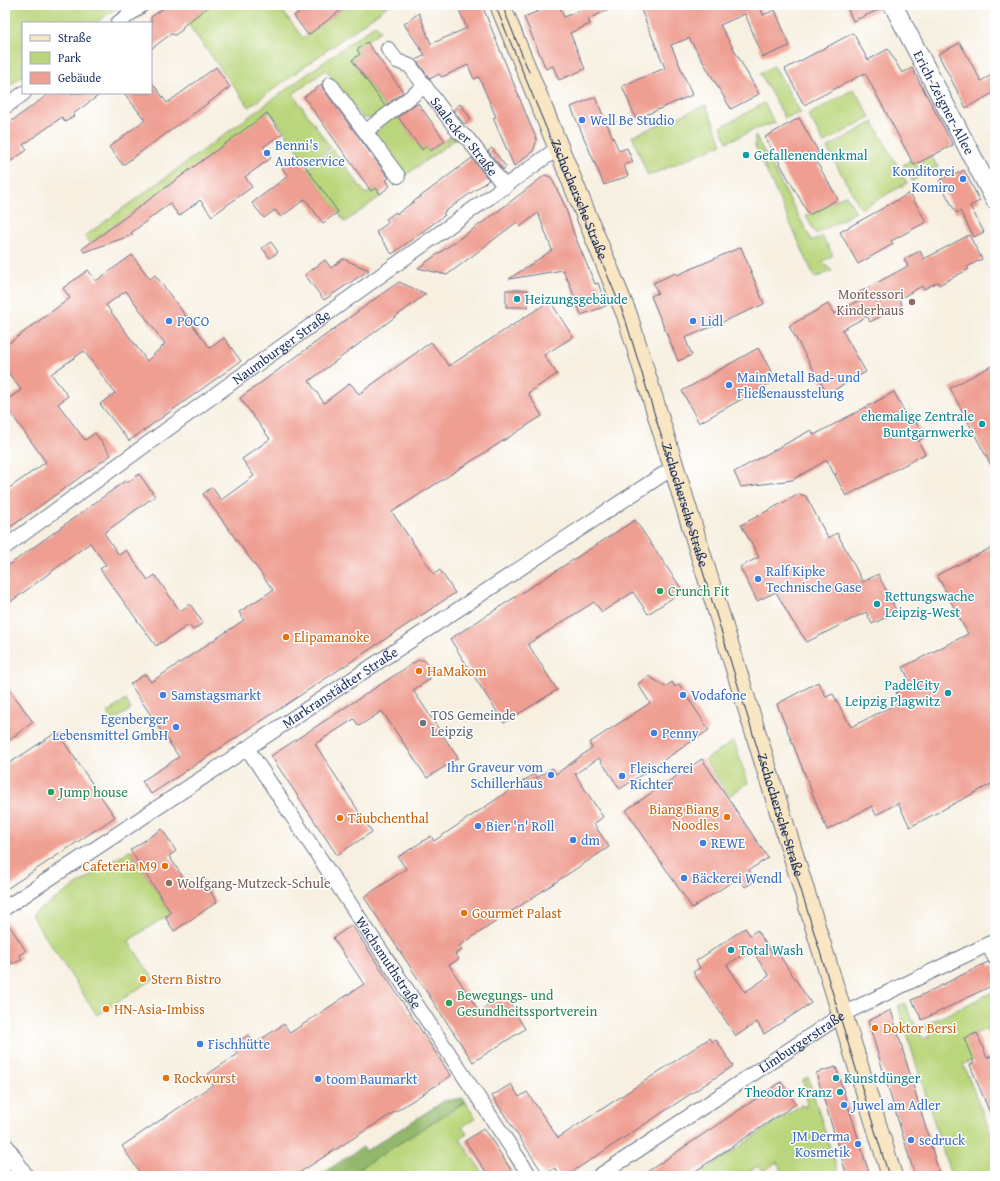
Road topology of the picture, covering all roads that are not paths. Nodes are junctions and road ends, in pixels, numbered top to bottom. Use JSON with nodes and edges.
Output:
{"nodes":[{"id":1,"x":142,"y":5,"type":"edge"},
{"id":2,"x":501,"y":5,"type":"edge"},
{"id":3,"x":893,"y":5,"type":"edge"},
{"id":4,"x":119,"y":22,"type":"edge"},
{"id":5,"x":388,"y":49,"type":"dead end"},
{"id":6,"x":330,"y":84,"type":"dead end"},
{"id":7,"x":425,"y":86,"type":"junction"},
{"id":8,"x":23,"y":94,"type":"edge"},
{"id":9,"x":5,"y":107,"type":"edge"},
{"id":10,"x":366,"y":131,"type":"junction"},
{"id":11,"x":558,"y":148,"type":"junction"},
{"id":12,"x":398,"y":176,"type":"dead end"},
{"id":13,"x":505,"y":187,"type":"junction"},
{"id":14,"x":995,"y":200,"type":"edge"},
{"id":15,"x":674,"y":467,"type":"junction"},
{"id":16,"x":5,"y":547,"type":"edge"},
{"id":17,"x":247,"y":748,"type":"junction"},
{"id":18,"x":5,"y":908,"type":"edge"},
{"id":19,"x":992,"y":942,"type":"edge"},
{"id":20,"x":995,"y":958,"type":"edge"},
{"id":21,"x":843,"y":1014,"type":"junction"},
{"id":22,"x":5,"y":1147,"type":"edge"},
{"id":23,"x":24,"y":1176,"type":"edge"},
{"id":24,"x":530,"y":1176,"type":"edge"},
{"id":25,"x":599,"y":1176,"type":"edge"},
{"id":26,"x":892,"y":1176,"type":"edge"}],
"edges":[{"from":1,"to":4,"type":"street"},
{"from":2,"to":11,"type":"main road","name":"Zschochersche Straße"},
{"from":3,"to":14,"type":"street","name":"Erich-Zeigner-Allee"},
{"from":5,"to":7,"type":"street","name":"Saalecker Straße"},
{"from":6,"to":10,"type":"street"},
{"from":7,"to":10,"type":"street","name":"Saalecker Straße"},
{"from":7,"to":13,"type":"street","name":"Saalecker Straße"},
{"from":8,"to":9,"type":"street"},
{"from":10,"to":12,"type":"street"},
{"from":11,"to":13,"type":"street","name":"Naumburger Straße"},
{"from":11,"to":15,"type":"main road","name":"Zschochersche Straße"},
{"from":13,"to":16,"type":"street","name":"Naumburger Straße"},
{"from":15,"to":17,"type":"street","name":"Markranstädter Straße"},
{"from":15,"to":21,"type":"main road","name":"Zschochersche Straße"},
{"from":17,"to":18,"type":"street","name":"Markranstädter Straße"},
{"from":17,"to":24,"type":"street","name":"Wachsmuthstraße"},
{"from":19,"to":20,"type":"street"},
{"from":19,"to":21,"type":"street","name":"Limburgerstraße"},
{"from":21,"to":25,"type":"street","name":"Limburgerstraße"},
{"from":21,"to":26,"type":"main road","name":"Zschochersche Straße"},
{"from":22,"to":23,"type":"street"}]}
